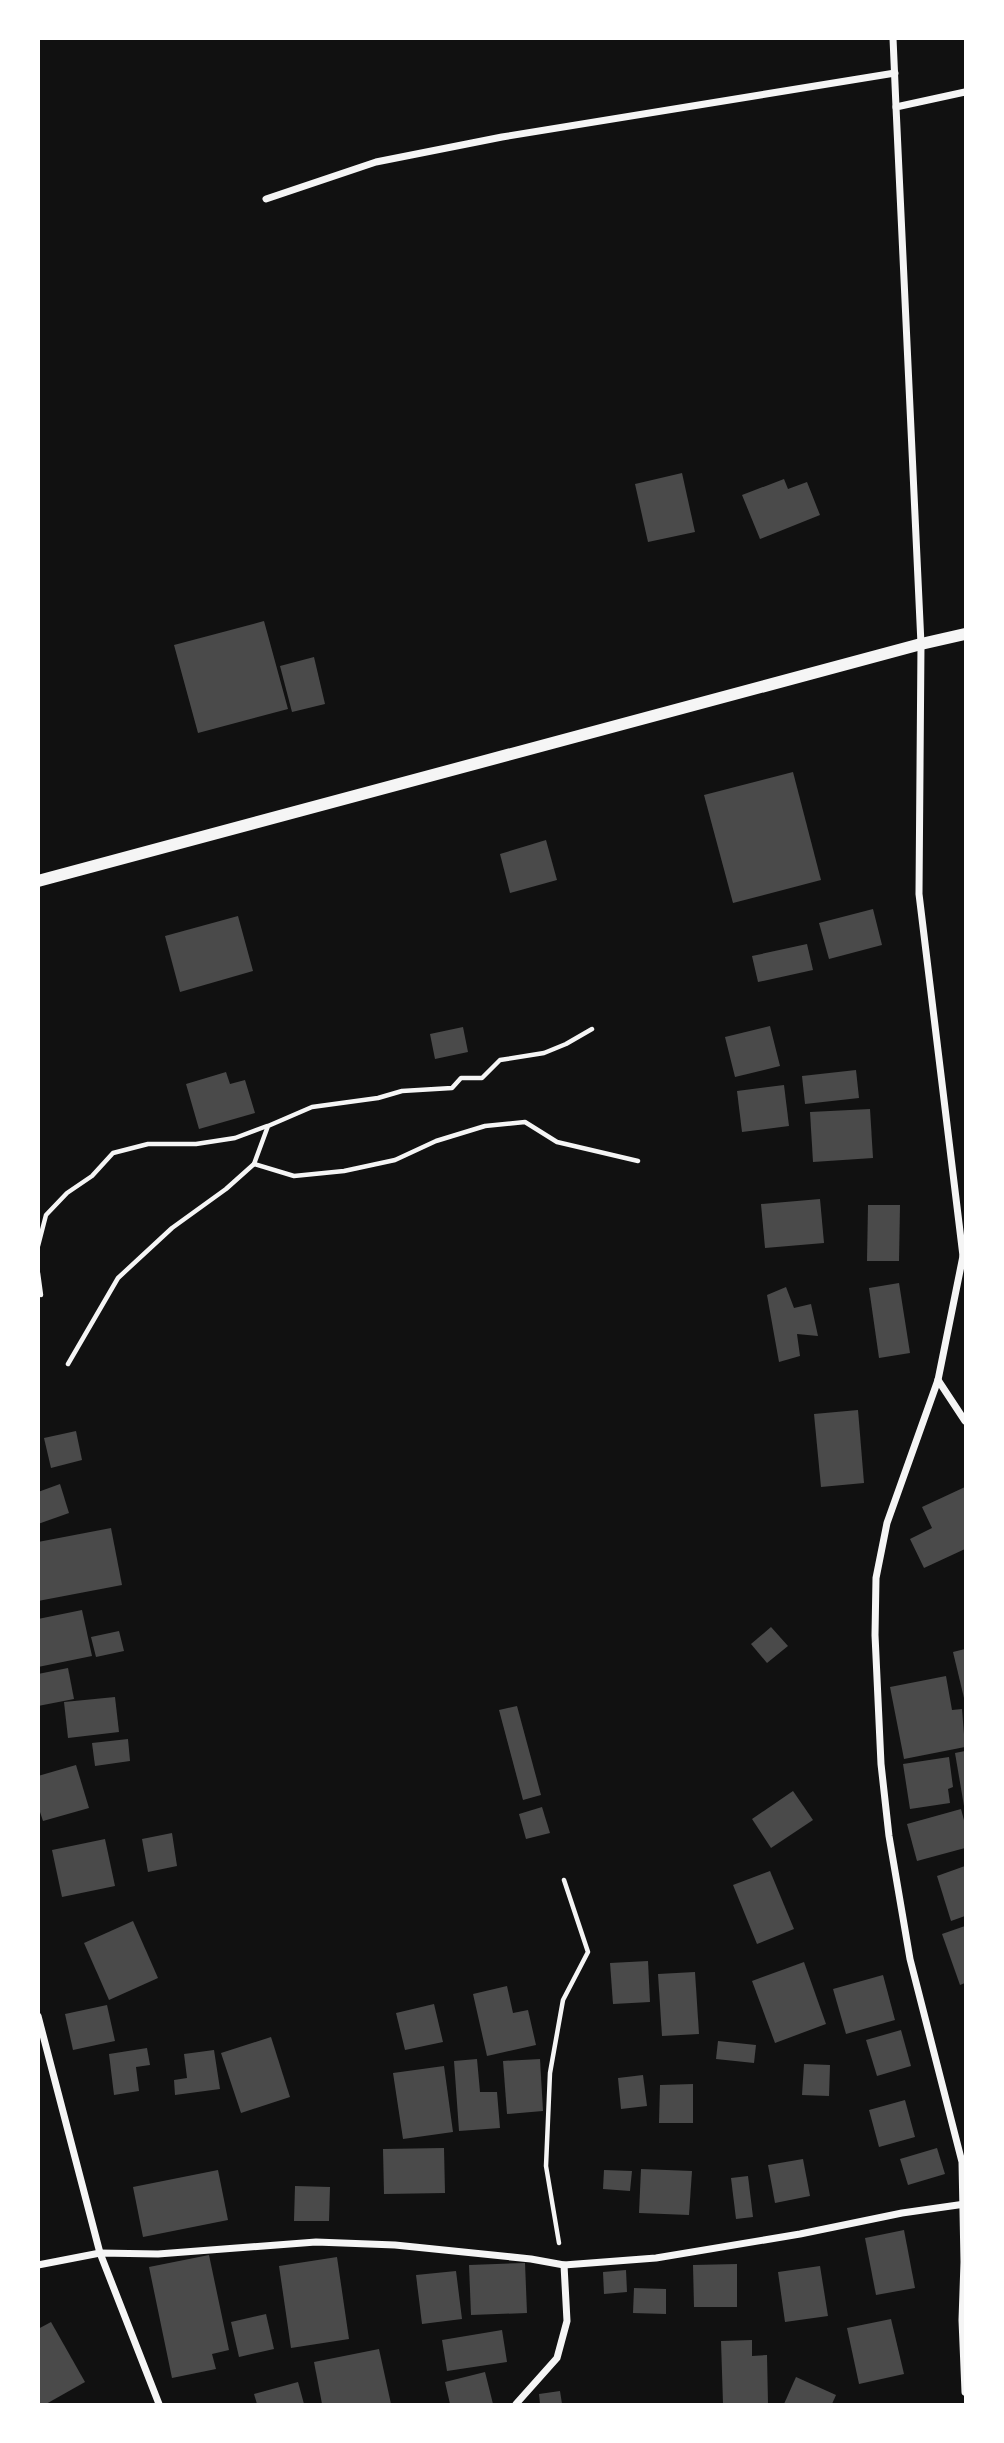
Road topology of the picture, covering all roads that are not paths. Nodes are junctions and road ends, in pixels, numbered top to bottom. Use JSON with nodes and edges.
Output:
{"nodes":[{"id":1,"x":893,"y":38,"type":"edge"},
{"id":2,"x":895,"y":73,"type":"junction"},
{"id":3,"x":965,"y":92,"type":"edge"},
{"id":4,"x":896,"y":107,"type":"junction"},
{"id":5,"x":266,"y":199,"type":"dead end"},
{"id":6,"x":965,"y":634,"type":"edge"},
{"id":7,"x":921,"y":644,"type":"junction"},
{"id":8,"x":38,"y":881,"type":"edge"},
{"id":9,"x":964,"y":1255,"type":"edge"},
{"id":10,"x":938,"y":1380,"type":"junction"},
{"id":11,"x":965,"y":1421,"type":"edge"},
{"id":12,"x":38,"y":2016,"type":"edge"},
{"id":13,"x":965,"y":2204,"type":"edge"},
{"id":14,"x":100,"y":2253,"type":"junction"},
{"id":15,"x":38,"y":2265,"type":"edge"},
{"id":16,"x":564,"y":2265,"type":"junction"},
{"id":17,"x":965,"y":2392,"type":"edge"},
{"id":18,"x":159,"y":2404,"type":"edge"},
{"id":19,"x":516,"y":2404,"type":"edge"}],
"edges":[{"from":1,"to":2,"type":"street"},
{"from":2,"to":4,"type":"street"},
{"from":2,"to":5,"type":"street"},
{"from":3,"to":4,"type":"street"},
{"from":4,"to":7,"type":"street"},
{"from":6,"to":7,"type":"street"},
{"from":7,"to":8,"type":"street"},
{"from":7,"to":9,"type":"street"},
{"from":9,"to":10,"type":"street"},
{"from":10,"to":11,"type":"street"},
{"from":10,"to":13,"type":"street"},
{"from":12,"to":14,"type":"street"},
{"from":13,"to":16,"type":"street"},
{"from":13,"to":17,"type":"street"},
{"from":14,"to":15,"type":"street"},
{"from":14,"to":16,"type":"street"},
{"from":14,"to":18,"type":"street"},
{"from":16,"to":19,"type":"street"}]}
